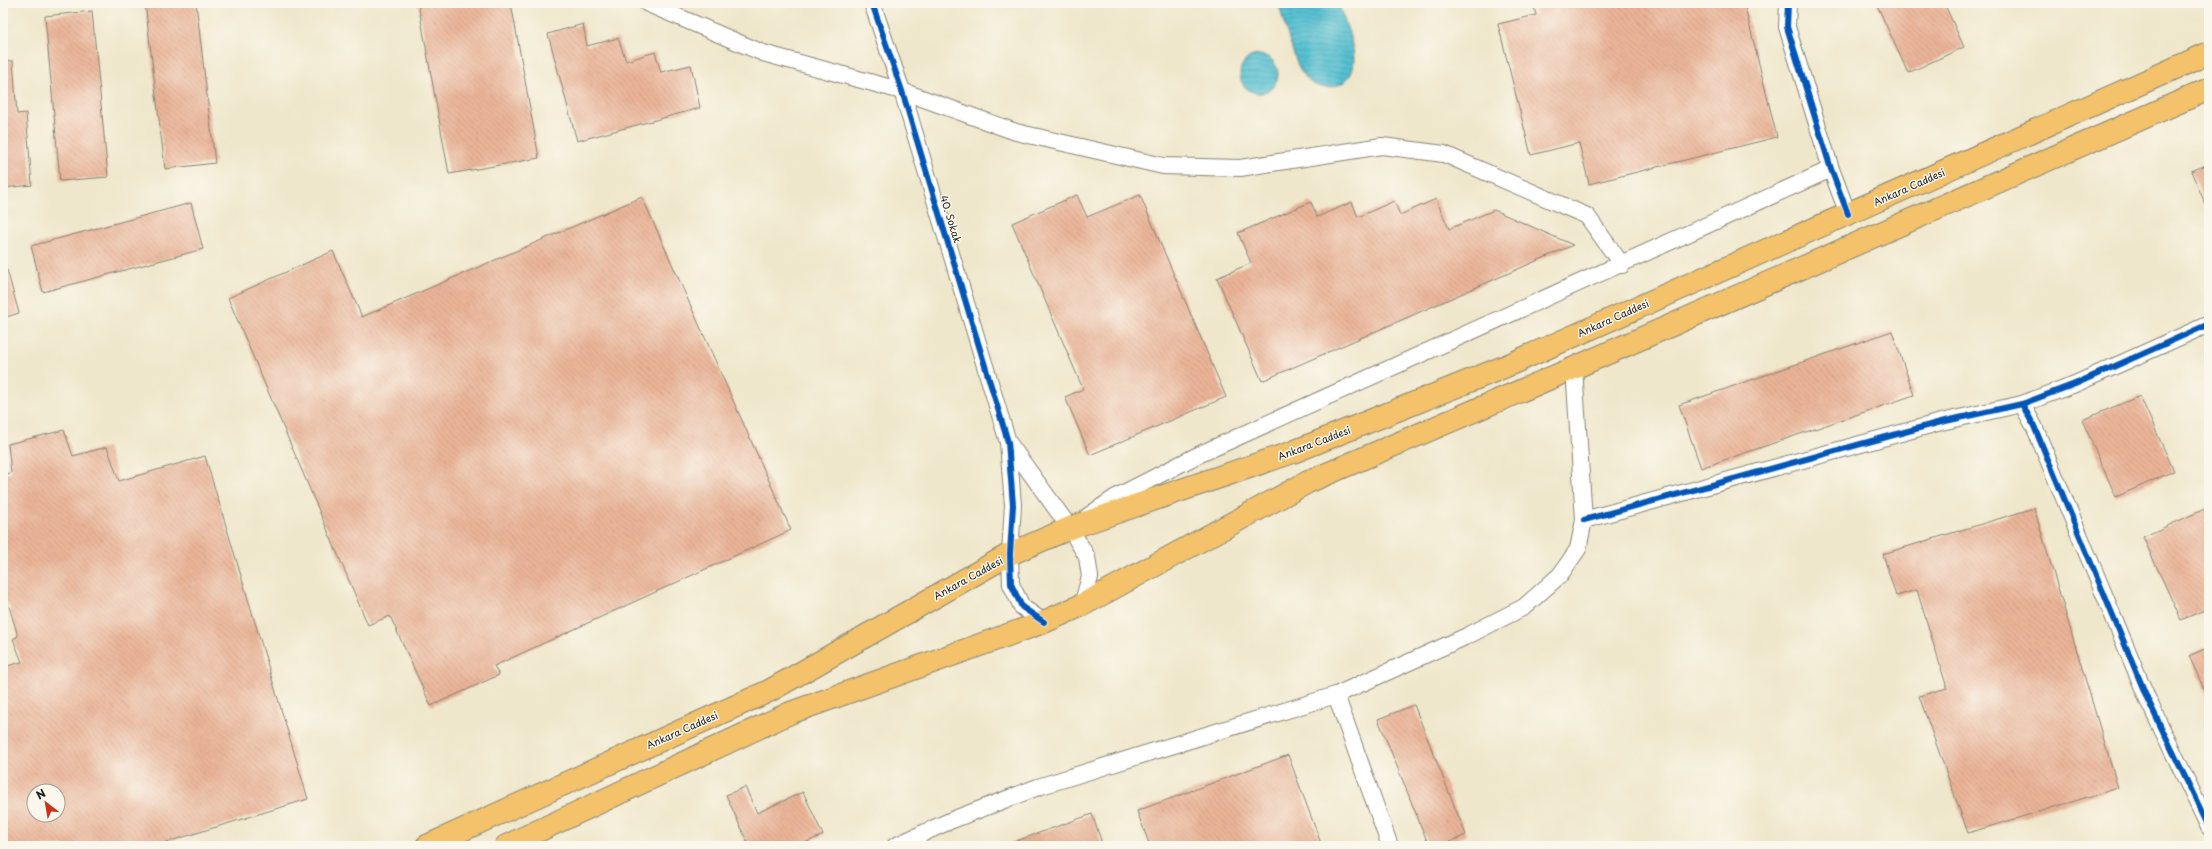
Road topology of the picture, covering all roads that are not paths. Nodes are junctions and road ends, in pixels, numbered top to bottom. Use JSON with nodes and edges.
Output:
{"nodes":[{"id":1,"x":646,"y":3,"type":"edge"},
{"id":2,"x":872,"y":3,"type":"edge"},
{"id":3,"x":1788,"y":3,"type":"edge"},
{"id":4,"x":2209,"y":53,"type":"edge"},
{"id":5,"x":2209,"y":89,"type":"edge"},
{"id":6,"x":902,"y":90,"type":"junction"},
{"id":7,"x":1831,"y":169,"type":"junction"},
{"id":8,"x":1848,"y":214,"type":"junction"},
{"id":9,"x":1622,"y":265,"type":"junction"},
{"id":10,"x":2209,"y":324,"type":"edge"},
{"id":11,"x":1574,"y":368,"type":"junction"},
{"id":12,"x":2022,"y":404,"type":"junction"},
{"id":13,"x":1008,"y":442,"type":"junction"},
{"id":14,"x":1584,"y":520,"type":"junction"},
{"id":15,"x":1070,"y":528,"type":"junction"},
{"id":16,"x":1010,"y":554,"type":"junction"},
{"id":17,"x":1082,"y":605,"type":"junction"},
{"id":18,"x":1044,"y":622,"type":"junction"},
{"id":19,"x":1336,"y":694,"type":"junction"},
{"id":20,"x":2209,"y":827,"type":"edge"},
{"id":21,"x":427,"y":846,"type":"edge"},
{"id":22,"x":506,"y":846,"type":"edge"},
{"id":23,"x":895,"y":846,"type":"edge"},
{"id":24,"x":1390,"y":846,"type":"edge"}],
"edges":[{"from":1,"to":6,"type":"street"},
{"from":2,"to":6,"type":"street","name":"40. Sokak"},
{"from":3,"to":7,"type":"street"},
{"from":4,"to":8,"type":"highway","name":"Ankara Caddesi"},
{"from":5,"to":11,"type":"highway"},
{"from":6,"to":9,"type":"street"},
{"from":6,"to":13,"type":"street","name":"40. Sokak"},
{"from":7,"to":8,"type":"street"},
{"from":7,"to":9,"type":"street"},
{"from":8,"to":15,"type":"highway","name":"Ankara Caddesi"},
{"from":9,"to":15,"type":"street"},
{"from":10,"to":12,"type":"street"},
{"from":11,"to":14,"type":"street"},
{"from":11,"to":17,"type":"highway"},
{"from":12,"to":14,"type":"street"},
{"from":12,"to":20,"type":"street"},
{"from":13,"to":15,"type":"street"},
{"from":13,"to":16,"type":"street"},
{"from":14,"to":19,"type":"street"},
{"from":15,"to":16,"type":"highway","name":"Ankara Caddesi"},
{"from":15,"to":17,"type":"street"},
{"from":16,"to":18,"type":"street"},
{"from":16,"to":21,"type":"highway","name":"Ankara Caddesi"},
{"from":17,"to":18,"type":"highway"},
{"from":18,"to":22,"type":"highway"},
{"from":19,"to":23,"type":"street"},
{"from":19,"to":24,"type":"street"}]}
